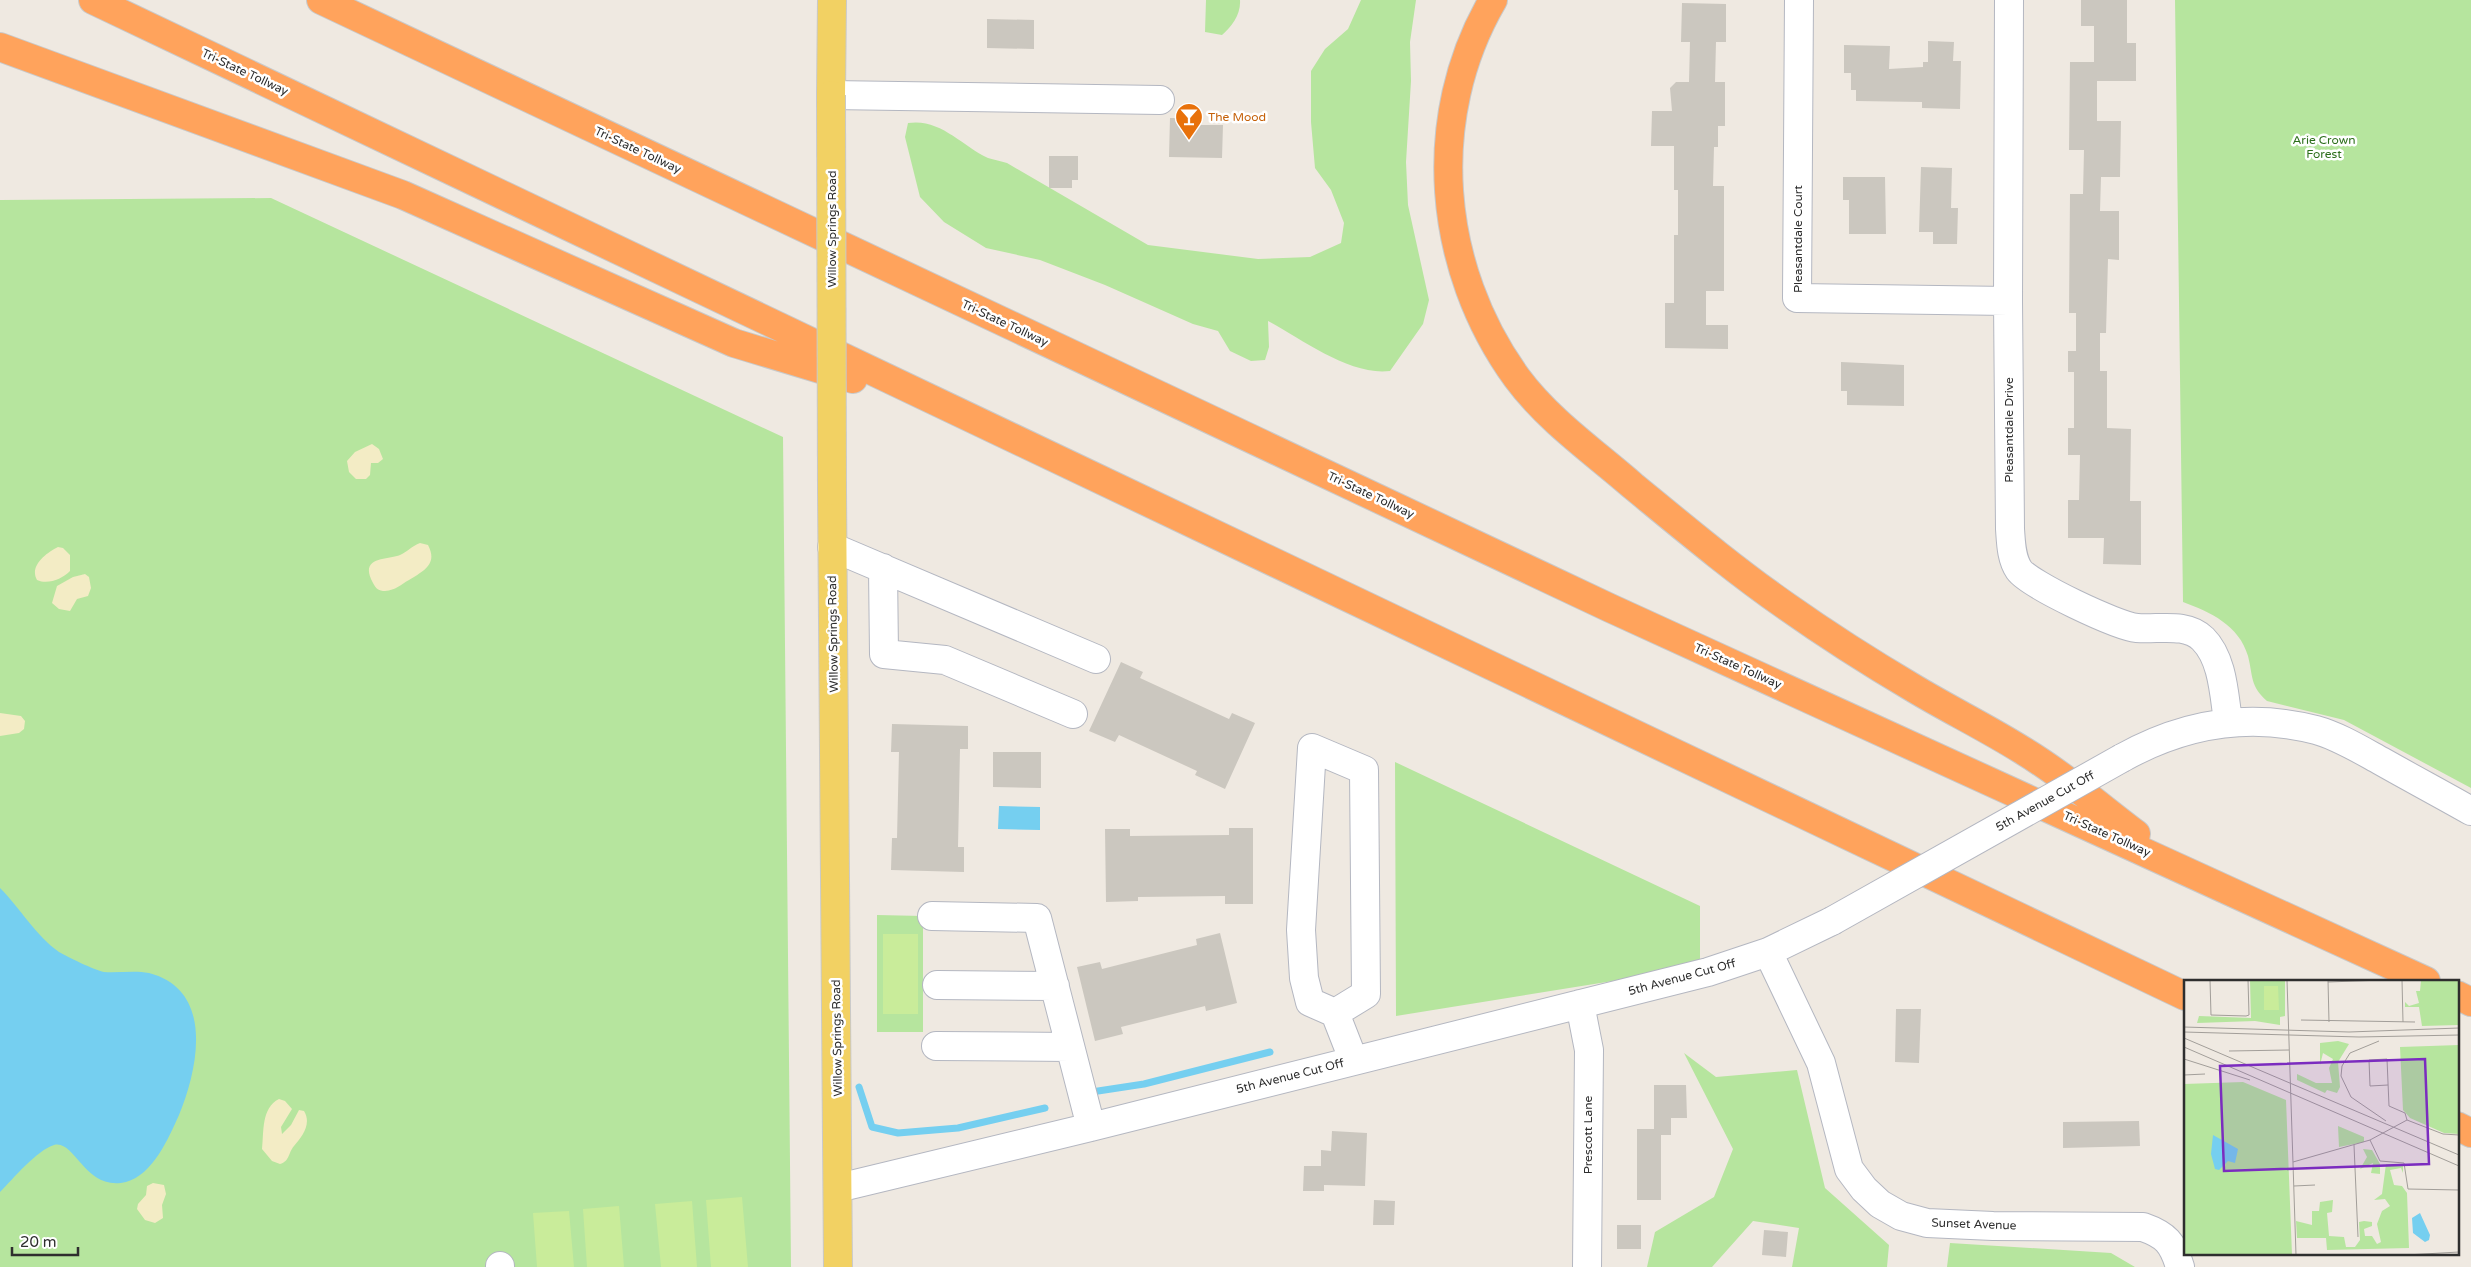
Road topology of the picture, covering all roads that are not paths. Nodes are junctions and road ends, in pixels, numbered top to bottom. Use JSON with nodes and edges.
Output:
{"nodes":[{"id":1,"x":93,"y":0,"type":"edge"},
{"id":2,"x":321,"y":0,"type":"edge"},
{"id":3,"x":832,"y":0,"type":"edge"},
{"id":4,"x":1493,"y":0,"type":"edge"},
{"id":5,"x":1799,"y":0,"type":"edge"},
{"id":6,"x":2010,"y":0,"type":"edge"},
{"id":7,"x":0,"y":47,"type":"edge"},
{"id":8,"x":831,"y":95,"type":"junction"},
{"id":9,"x":1160,"y":100,"type":"dead end"},
{"id":10,"x":2008,"y":301,"type":"junction"},
{"id":11,"x":964,"y":414,"type":"junction"},
{"id":12,"x":832,"y":547,"type":"junction"},
{"id":13,"x":883,"y":568,"type":"junction"},
{"id":14,"x":1096,"y":659,"type":"dead end"},
{"id":15,"x":1073,"y":714,"type":"dead end"},
{"id":16,"x":2228,"y":721,"type":"junction"},
{"id":17,"x":2471,"y":811,"type":"edge"},
{"id":18,"x":2179,"y":866,"type":"junction"},
{"id":19,"x":932,"y":916,"type":"dead end"},
{"id":20,"x":1768,"y":952,"type":"junction"},
{"id":21,"x":2424,"y":980,"type":"edge"},
{"id":22,"x":937,"y":984,"type":"dead end"},
{"id":23,"x":1055,"y":986,"type":"junction"},
{"id":24,"x":2184,"y":996,"type":"edge"},
{"id":25,"x":2458,"y":996,"type":"edge"},
{"id":26,"x":2471,"y":1002,"type":"edge"},
{"id":27,"x":1580,"y":1004,"type":"junction"},
{"id":28,"x":1335,"y":1013,"type":"junction"},
{"id":29,"x":936,"y":1046,"type":"dead end"},
{"id":30,"x":1070,"y":1047,"type":"junction"},
{"id":31,"x":1353,"y":1059,"type":"junction"},
{"id":32,"x":2458,"y":1126,"type":"edge"},
{"id":33,"x":1091,"y":1127,"type":"junction"},
{"id":34,"x":2471,"y":1133,"type":"edge"},
{"id":35,"x":838,"y":1188,"type":"junction"},
{"id":36,"x":838,"y":1267,"type":"edge"},
{"id":37,"x":1587,"y":1267,"type":"edge"},
{"id":38,"x":2180,"y":1267,"type":"edge"}],
"edges":[{"from":1,"to":11,"type":"highway","name":"Tri-State Tollway"},
{"from":2,"to":18,"type":"highway","name":"Tri-State Tollway"},
{"from":3,"to":8,"type":"main road","name":"Willow Springs Road"},
{"from":4,"to":18,"type":"highway"},
{"from":5,"to":10,"type":"street","name":"Pleasantdale Court"},
{"from":6,"to":10,"type":"street","name":"Pleasantdale Drive"},
{"from":7,"to":11,"type":"highway"},
{"from":8,"to":9,"type":"street"},
{"from":8,"to":12,"type":"main road","name":"Willow Springs Road","bridge":true},
{"from":10,"to":16,"type":"street","name":"Pleasantdale Drive"},
{"from":11,"to":24,"type":"highway","name":"Tri-State Tollway"},
{"from":12,"to":13,"type":"street"},
{"from":12,"to":35,"type":"main road","name":"Willow Springs Road"},
{"from":13,"to":14,"type":"street"},
{"from":13,"to":15,"type":"street"},
{"from":16,"to":17,"type":"street","name":"5th Avenue Cut Off"},
{"from":16,"to":20,"type":"street","name":"5th Avenue Cut Off","bridge":true},
{"from":18,"to":21,"type":"highway","name":"Tri-State Tollway"},
{"from":19,"to":23,"type":"street"},
{"from":20,"to":27,"type":"street","name":"5th Avenue Cut Off"},
{"from":20,"to":38,"type":"street","name":"Sunset Avenue"},
{"from":22,"to":23,"type":"street"},
{"from":23,"to":30,"type":"street"},
{"from":25,"to":26,"type":"highway"},
{"from":27,"to":31,"type":"street","name":"5th Avenue Cut Off"},
{"from":27,"to":37,"type":"street","name":"Prescott Lane"},
{"from":28,"to":28,"type":"street"},
{"from":28,"to":31,"type":"street"},
{"from":29,"to":30,"type":"street"},
{"from":30,"to":33,"type":"street"},
{"from":31,"to":33,"type":"street","name":"5th Avenue Cut Off"},
{"from":32,"to":34,"type":"highway"},
{"from":33,"to":35,"type":"street","name":"5th Avenue Cut Off"},
{"from":35,"to":36,"type":"main road","name":"Willow Springs Road"}]}
